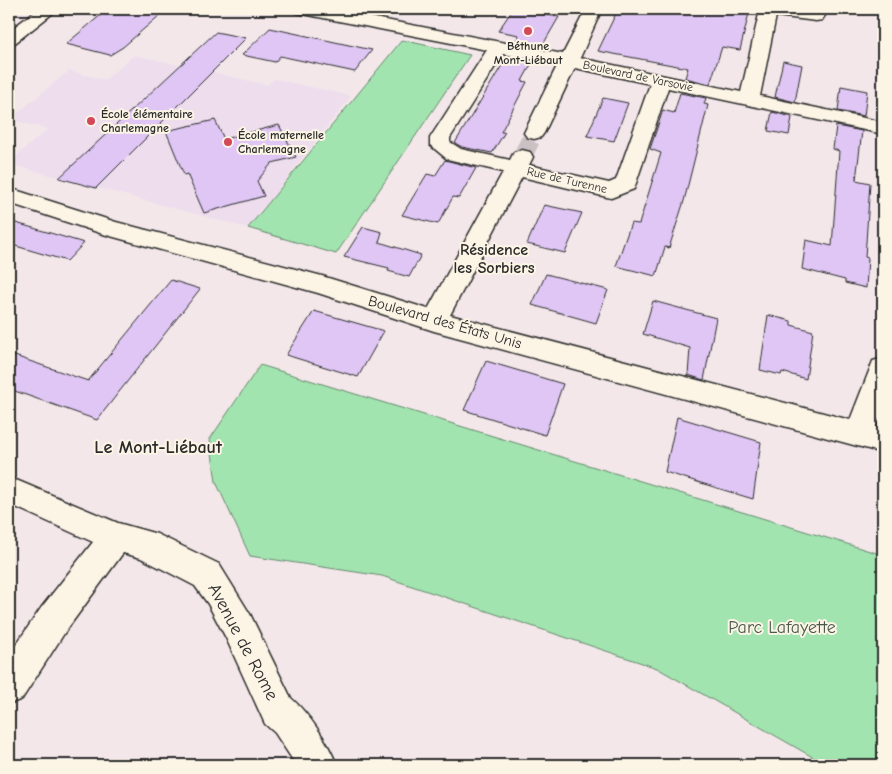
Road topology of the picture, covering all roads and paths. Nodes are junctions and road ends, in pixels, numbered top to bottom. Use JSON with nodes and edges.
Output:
{"nodes":[{"id":1,"x":49,"y":9,"type":"edge"},
{"id":2,"x":303,"y":9,"type":"edge"},
{"id":3,"x":594,"y":9,"type":"edge"},
{"id":4,"x":766,"y":9,"type":"edge"},
{"id":5,"x":821,"y":9,"type":"edge"},
{"id":6,"x":9,"y":39,"type":"edge"},
{"id":7,"x":498,"y":47,"type":"junction"},
{"id":8,"x":569,"y":61,"type":"junction"},
{"id":9,"x":661,"y":81,"type":"junction"},
{"id":10,"x":749,"y":99,"type":"junction"},
{"id":11,"x":883,"y":128,"type":"edge"},
{"id":12,"x":534,"y":133,"type":"tunnel mouth"},
{"id":13,"x":520,"y":163,"type":"junction"},
{"id":14,"x":9,"y":195,"type":"edge"},
{"id":15,"x":434,"y":321,"type":"junction"},
{"id":16,"x":883,"y":369,"type":"edge"},
{"id":17,"x":870,"y":437,"type":"edge"},
{"id":18,"x":10,"y":493,"type":"edge"},
{"id":19,"x":116,"y":537,"type":"junction"},
{"id":20,"x":9,"y":686,"type":"edge"},
{"id":21,"x":318,"y":765,"type":"edge"}],
"edges":[{"from":1,"to":6,"type":"street"},
{"from":2,"to":7,"type":"street","name":"Boulevard de Varsovie"},
{"from":3,"to":8,"type":"street"},
{"from":4,"to":5,"type":"street"},
{"from":4,"to":10,"type":"street"},
{"from":7,"to":8,"type":"street","name":"Boulevard de Varsovie"},
{"from":7,"to":13,"type":"street","name":"Rue de Turenne"},
{"from":8,"to":9,"type":"street","name":"Boulevard de Varsovie"},
{"from":8,"to":12,"type":"street"},
{"from":9,"to":10,"type":"street","name":"Boulevard de Varsovie"},
{"from":9,"to":13,"type":"street","name":"Rue de Turenne"},
{"from":10,"to":11,"type":"street","name":"Boulevard de Varsovie"},
{"from":13,"to":15,"type":"street"},
{"from":14,"to":15,"type":"street","name":"Boulevard des États Unis"},
{"from":15,"to":17,"type":"street","name":"Boulevard des États Unis"},
{"from":16,"to":17,"type":"street"},
{"from":18,"to":19,"type":"street","name":"Avenue de Rome"},
{"from":19,"to":20,"type":"street"},
{"from":19,"to":21,"type":"street","name":"Avenue de Rome"}]}
